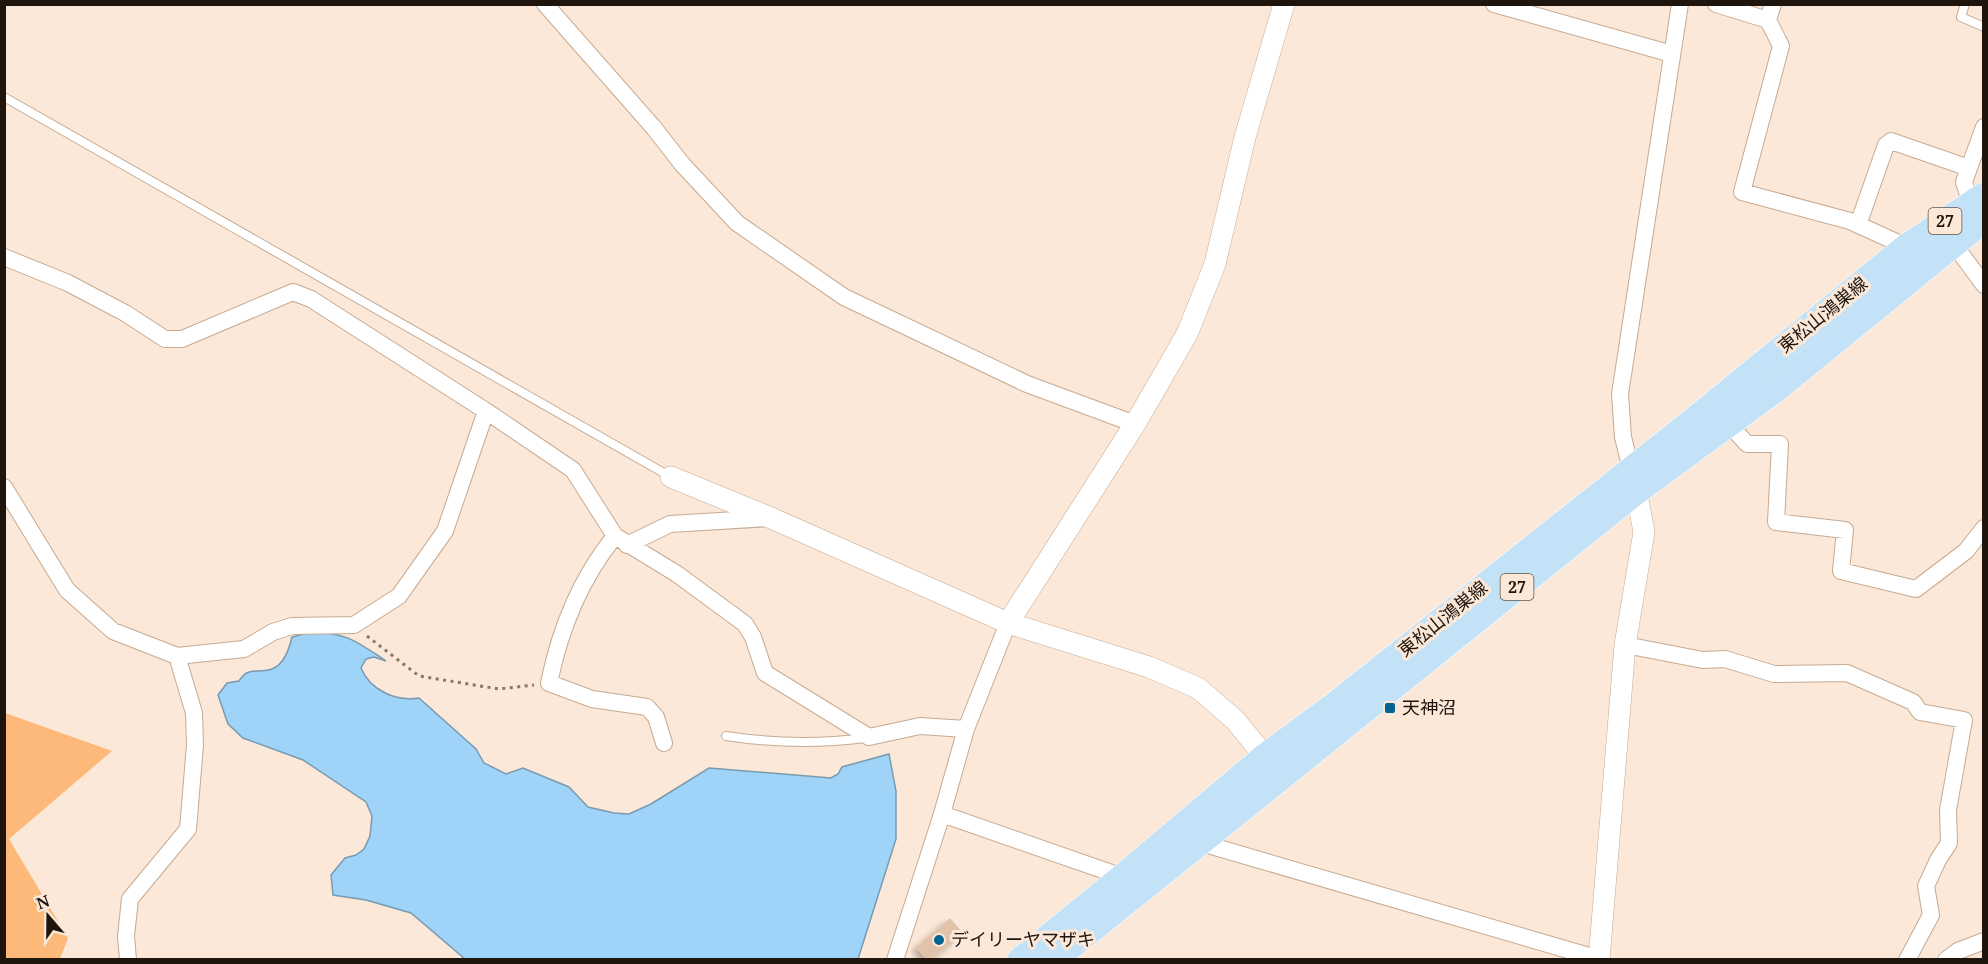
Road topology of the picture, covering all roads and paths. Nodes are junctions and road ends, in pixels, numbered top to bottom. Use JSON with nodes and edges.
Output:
{"nodes":[{"id":1,"x":545,"y":4,"type":"edge"},
{"id":2,"x":1284,"y":4,"type":"edge"},
{"id":3,"x":1494,"y":4,"type":"edge"},
{"id":4,"x":1680,"y":4,"type":"edge"},
{"id":5,"x":1716,"y":4,"type":"edge"},
{"id":6,"x":1965,"y":4,"type":"edge"},
{"id":7,"x":1770,"y":12,"type":"edge"},
{"id":8,"x":1983,"y":27,"type":"edge"},
{"id":9,"x":1672,"y":54,"type":"junction"},
{"id":10,"x":4,"y":98,"type":"edge"},
{"id":11,"x":1983,"y":127,"type":"edge"},
{"id":12,"x":1969,"y":168,"type":"junction"},
{"id":13,"x":1979,"y":206,"type":"edge"},
{"id":14,"x":1857,"y":225,"type":"junction"},
{"id":15,"x":1953,"y":243,"type":"junction"},
{"id":16,"x":1907,"y":247,"type":"junction"},
{"id":17,"x":4,"y":257,"type":"edge"},
{"id":18,"x":1983,"y":285,"type":"edge"},
{"id":19,"x":486,"y":411,"type":"junction"},
{"id":20,"x":1728,"y":423,"type":"junction"},
{"id":21,"x":1135,"y":424,"type":"junction"},
{"id":22,"x":671,"y":477,"type":"joint"},
{"id":23,"x":1634,"y":480,"type":"junction"},
{"id":24,"x":4,"y":487,"type":"edge"},
{"id":25,"x":771,"y":518,"type":"junction"},
{"id":26,"x":1983,"y":528,"type":"edge"},
{"id":27,"x":621,"y":540,"type":"junction"},
{"id":28,"x":1008,"y":623,"type":"junction"},
{"id":29,"x":354,"y":625,"type":"junction"},
{"id":30,"x":1625,"y":645,"type":"junction"},
{"id":31,"x":177,"y":656,"type":"junction"},
{"id":32,"x":549,"y":683,"type":"junction"},
{"id":33,"x":966,"y":729,"type":"junction"},
{"id":34,"x":726,"y":736,"type":"dead end"},
{"id":35,"x":869,"y":737,"type":"junction"},
{"id":36,"x":664,"y":742,"type":"dead end"},
{"id":37,"x":1273,"y":766,"type":"junction"},
{"id":38,"x":942,"y":814,"type":"junction"},
{"id":39,"x":1198,"y":842,"type":"junction"},
{"id":40,"x":1123,"y":877,"type":"junction"},
{"id":41,"x":1983,"y":941,"type":"edge"},
{"id":42,"x":1599,"y":959,"type":"edge"},
{"id":43,"x":128,"y":960,"type":"edge"},
{"id":44,"x":895,"y":960,"type":"edge"},
{"id":45,"x":1021,"y":960,"type":"edge"},
{"id":46,"x":1053,"y":960,"type":"edge"},
{"id":47,"x":1907,"y":960,"type":"edge"},
{"id":48,"x":1946,"y":960,"type":"edge"}],
"edges":[{"from":1,"to":21,"type":"street"},
{"from":2,"to":21,"type":"street"},
{"from":3,"to":9,"type":"street"},
{"from":4,"to":9,"type":"street"},
{"from":5,"to":7,"type":"street"},
{"from":6,"to":8,"type":"lane"},
{"from":7,"to":14,"type":"street"},
{"from":9,"to":23,"type":"street"},
{"from":10,"to":22,"type":"lane"},
{"from":11,"to":12,"type":"street"},
{"from":12,"to":13,"type":"street"},
{"from":12,"to":14,"type":"street"},
{"from":13,"to":15,"type":"main road","name":"東松山鴻巣線","number":"27"},
{"from":13,"to":16,"type":"main road","name":"東松山鴻巣線","number":"27"},
{"from":14,"to":16,"type":"street"},
{"from":15,"to":18,"type":"street"},
{"from":15,"to":20,"type":"main road","name":"東松山鴻巣線","number":"27"},
{"from":16,"to":23,"type":"main road","name":"東松山鴻巣線","number":"27"},
{"from":17,"to":19,"type":"street"},
{"from":19,"to":27,"type":"street"},
{"from":19,"to":29,"type":"street"},
{"from":20,"to":23,"type":"main road","name":"東松山鴻巣線","number":"27"},
{"from":20,"to":26,"type":"street"},
{"from":21,"to":28,"type":"street"},
{"from":22,"to":25,"type":"street"},
{"from":23,"to":30,"type":"street"},
{"from":23,"to":37,"type":"main road","name":"東松山鴻巣線","number":"27"},
{"from":24,"to":31,"type":"street"},
{"from":25,"to":27,"type":"street"},
{"from":25,"to":28,"type":"street"},
{"from":27,"to":32,"type":"street"},
{"from":27,"to":35,"type":"street"},
{"from":28,"to":33,"type":"street"},
{"from":28,"to":37,"type":"street"},
{"from":29,"to":31,"type":"street"},
{"from":29,"to":32,"type":"path"},
{"from":30,"to":42,"type":"street"},
{"from":30,"to":47,"type":"street"},
{"from":31,"to":43,"type":"street"},
{"from":32,"to":36,"type":"street"},
{"from":33,"to":35,"type":"street"},
{"from":33,"to":38,"type":"street"},
{"from":34,"to":35,"type":"lane"},
{"from":37,"to":39,"type":"main road","name":"東松山鴻巣線","number":"27"},
{"from":37,"to":40,"type":"main road","name":"東松山鴻巣線","number":"27"},
{"from":38,"to":40,"type":"street"},
{"from":38,"to":44,"type":"street"},
{"from":39,"to":42,"type":"street"},
{"from":39,"to":46,"type":"main road","name":"東松山鴻巣線","number":"27"},
{"from":40,"to":45,"type":"main road","name":"東松山鴻巣線","number":"27"},
{"from":41,"to":48,"type":"street"}]}
